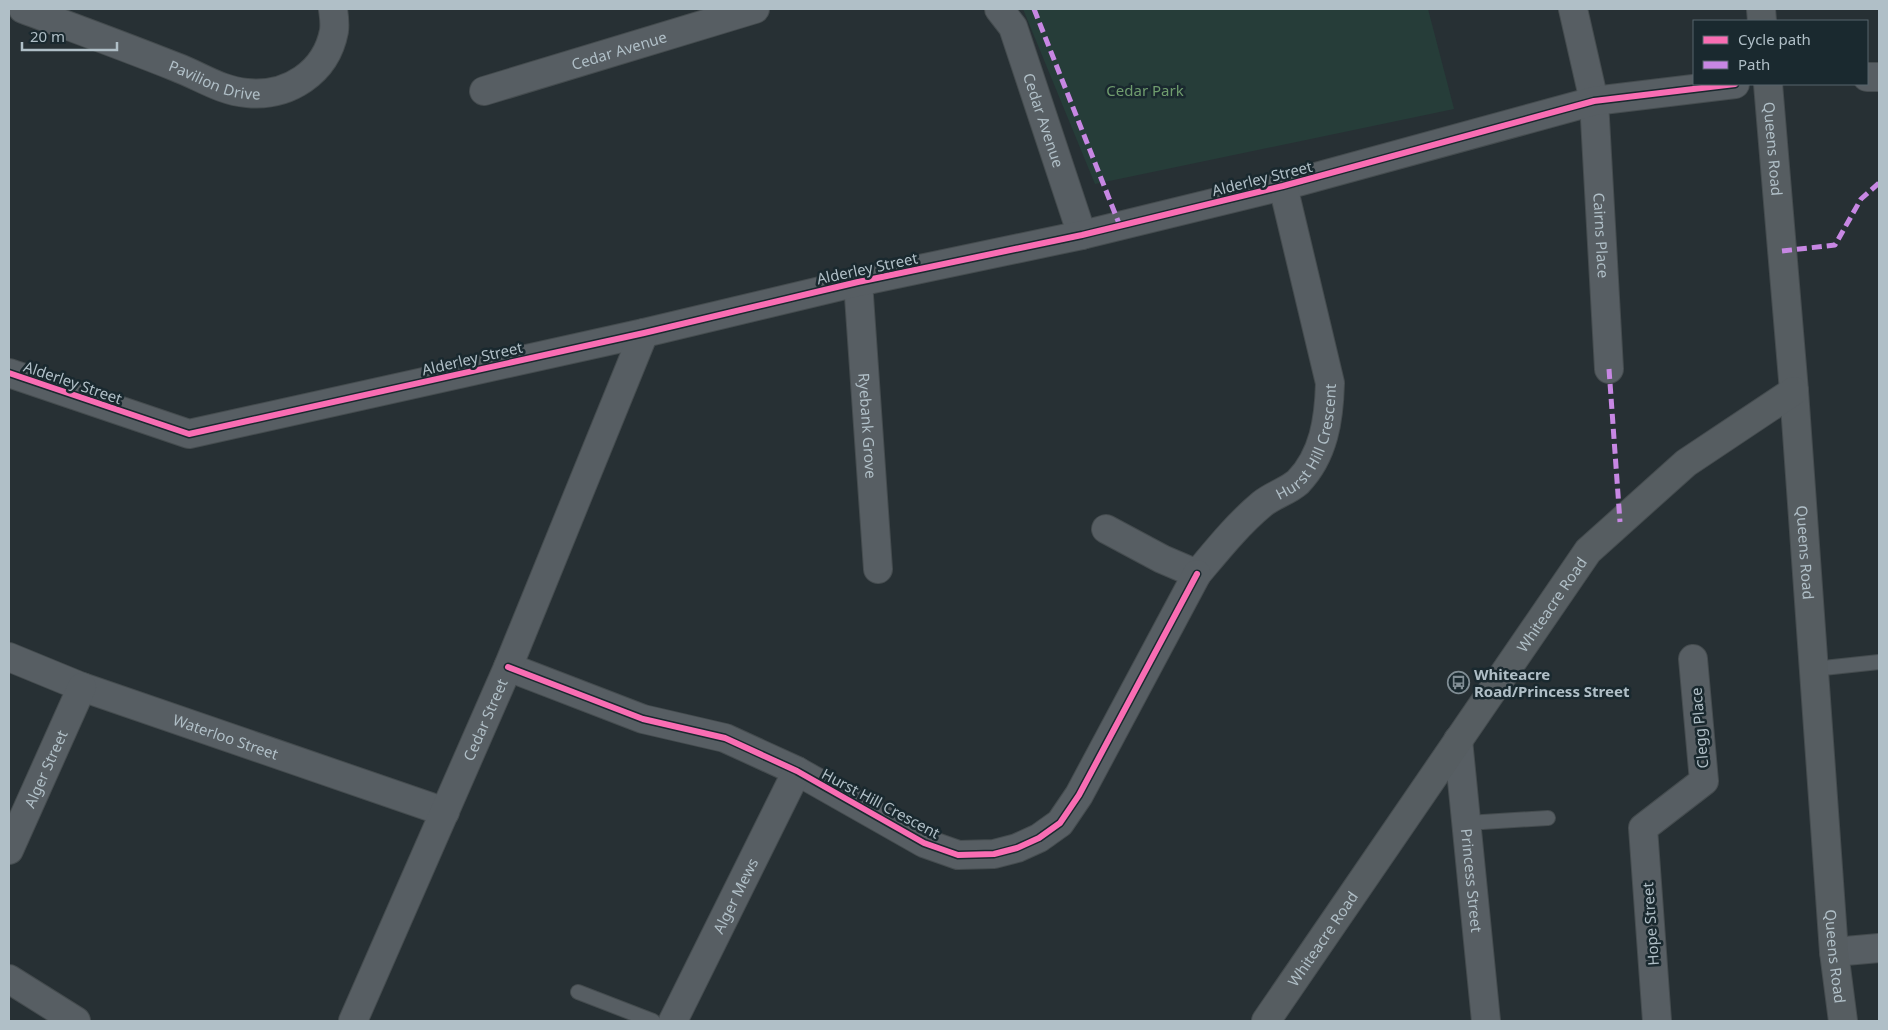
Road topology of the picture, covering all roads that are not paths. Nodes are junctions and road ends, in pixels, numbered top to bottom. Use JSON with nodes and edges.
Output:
{"nodes":[{"id":1,"x":23,"y":9,"type":"edge"},
{"id":2,"x":333,"y":9,"type":"edge"},
{"id":3,"x":755,"y":9,"type":"edge"},
{"id":4,"x":999,"y":9,"type":"edge"},
{"id":5,"x":1573,"y":9,"type":"edge"},
{"id":6,"x":1727,"y":85,"type":"edge"},
{"id":7,"x":1768,"y":85,"type":"edge"},
{"id":8,"x":484,"y":91,"type":"dead end"},
{"id":9,"x":1594,"y":101,"type":"junction"},
{"id":10,"x":1283,"y":186,"type":"junction"},
{"id":11,"x":1082,"y":235,"type":"junction"},
{"id":12,"x":858,"y":282,"type":"junction"},
{"id":13,"x":644,"y":333,"type":"junction"},
{"id":14,"x":1609,"y":369,"type":"dead end"},
{"id":15,"x":9,"y":374,"type":"edge"},
{"id":16,"x":1794,"y":392,"type":"junction"},
{"id":17,"x":1106,"y":529,"type":"dead end"},
{"id":18,"x":878,"y":569,"type":"dead end"},
{"id":19,"x":1197,"y":574,"type":"junction"},
{"id":20,"x":9,"y":658,"type":"edge"},
{"id":21,"x":1693,"y":659,"type":"dead end"},
{"id":22,"x":1879,"y":662,"type":"edge"},
{"id":23,"x":508,"y":667,"type":"junction"},
{"id":24,"x":1814,"y":669,"type":"junction"},
{"id":25,"x":82,"y":687,"type":"junction"},
{"id":26,"x":1458,"y":740,"type":"junction"},
{"id":27,"x":797,"y":771,"type":"junction"},
{"id":28,"x":445,"y":812,"type":"junction"},
{"id":29,"x":1548,"y":818,"type":"dead end"},
{"id":30,"x":1467,"y":823,"type":"junction"},
{"id":31,"x":1643,"y":828,"type":"joint"},
{"id":32,"x":9,"y":850,"type":"edge"},
{"id":33,"x":1879,"y":948,"type":"edge"},
{"id":34,"x":1834,"y":952,"type":"junction"},
{"id":35,"x":9,"y":979,"type":"edge"},
{"id":36,"x":578,"y":992,"type":"dead end"},
{"id":37,"x":76,"y":1021,"type":"edge"},
{"id":38,"x":353,"y":1021,"type":"edge"},
{"id":39,"x":653,"y":1021,"type":"edge"},
{"id":40,"x":673,"y":1021,"type":"edge"},
{"id":41,"x":1267,"y":1021,"type":"edge"},
{"id":42,"x":1486,"y":1021,"type":"edge"},
{"id":43,"x":1657,"y":1021,"type":"edge"},
{"id":44,"x":1843,"y":1021,"type":"edge"}],
"edges":[{"from":1,"to":2,"type":"street","name":"Pavilion Drive"},
{"from":3,"to":8,"type":"street","name":"Cedar Avenue"},
{"from":4,"to":11,"type":"street","name":"Cedar Avenue"},
{"from":5,"to":9,"type":"street","name":"Cairns Place"},
{"from":6,"to":9,"type":"street","name":"Alderley Street"},
{"from":7,"to":16,"type":"main road","name":"Queens Road"},
{"from":9,"to":10,"type":"street","name":"Alderley Street"},
{"from":9,"to":14,"type":"street","name":"Cairns Place"},
{"from":10,"to":11,"type":"street","name":"Alderley Street"},
{"from":10,"to":19,"type":"street","name":"Hurst Hill Crescent"},
{"from":11,"to":12,"type":"street","name":"Alderley Street"},
{"from":12,"to":13,"type":"street","name":"Alderley Street"},
{"from":12,"to":18,"type":"street","name":"Ryebank Grove"},
{"from":13,"to":15,"type":"street","name":"Alderley Street"},
{"from":13,"to":23,"type":"street","name":"Cedar Street"},
{"from":16,"to":24,"type":"main road","name":"Queens Road"},
{"from":16,"to":26,"type":"main road","name":"Whiteacre Road"},
{"from":17,"to":19,"type":"street"},
{"from":19,"to":27,"type":"street","name":"Hurst Hill Crescent"},
{"from":20,"to":25,"type":"street","name":"Waterloo Street"},
{"from":21,"to":31,"type":"street","name":"Clegg Place"},
{"from":22,"to":24,"type":"lane"},
{"from":23,"to":27,"type":"street","name":"Hurst Hill Crescent"},
{"from":23,"to":28,"type":"street","name":"Cedar Street"},
{"from":24,"to":34,"type":"main road","name":"Queens Road"},
{"from":25,"to":28,"type":"street","name":"Waterloo Street"},
{"from":25,"to":32,"type":"street","name":"Alger Street"},
{"from":26,"to":30,"type":"street","name":"Princess Street"},
{"from":26,"to":41,"type":"main road","name":"Whiteacre Road"},
{"from":27,"to":40,"type":"street","name":"Alger Mews"},
{"from":28,"to":38,"type":"street","name":"Cedar Street"},
{"from":29,"to":30,"type":"lane"},
{"from":30,"to":42,"type":"street","name":"Princess Street"},
{"from":31,"to":43,"type":"street","name":"Hope Street"},
{"from":33,"to":34,"type":"street"},
{"from":34,"to":44,"type":"main road","name":"Queens Road"},
{"from":35,"to":37,"type":"street"},
{"from":36,"to":39,"type":"lane"}]}
